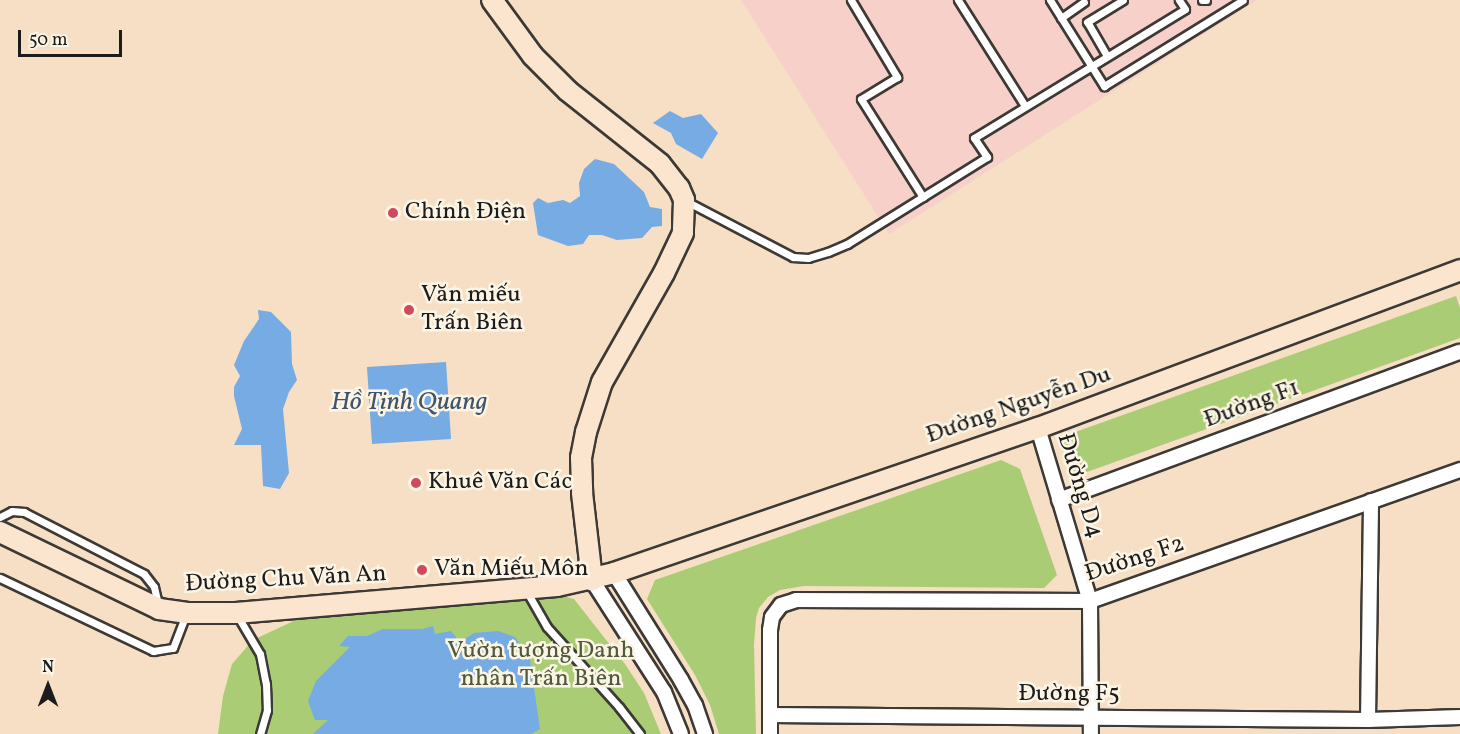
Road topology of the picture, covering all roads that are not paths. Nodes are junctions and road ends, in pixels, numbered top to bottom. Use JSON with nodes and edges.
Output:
{"nodes":[{"id":1,"x":492,"y":0,"type":"edge"},
{"id":2,"x":851,"y":0,"type":"edge"},
{"id":3,"x":958,"y":0,"type":"edge"},
{"id":4,"x":1050,"y":0,"type":"edge"},
{"id":5,"x":1123,"y":0,"type":"edge"},
{"id":6,"x":1179,"y":0,"type":"edge"},
{"id":7,"x":1244,"y":0,"type":"edge"},
{"id":8,"x":1084,"y":2,"type":"dead end"},
{"id":9,"x":1061,"y":18,"type":"junction"},
{"id":10,"x":1107,"y":56,"type":"junction"},
{"id":11,"x":1091,"y":65,"type":"junction"},
{"id":12,"x":1025,"y":106,"type":"junction"},
{"id":13,"x":923,"y":196,"type":"junction"},
{"id":14,"x":684,"y":200,"type":"junction"},
{"id":15,"x":1460,"y":270,"type":"edge"},
{"id":16,"x":1460,"y":352,"type":"edge"},
{"id":17,"x":1038,"y":428,"type":"junction"},
{"id":18,"x":1460,"y":470,"type":"edge"},
{"id":19,"x":1059,"y":500,"type":"junction"},
{"id":20,"x":1371,"y":501,"type":"junction"},
{"id":21,"x":0,"y":517,"type":"edge"},
{"id":22,"x":0,"y":532,"type":"edge"},
{"id":23,"x":614,"y":573,"type":"junction"},
{"id":24,"x":0,"y":578,"type":"edge"},
{"id":25,"x":592,"y":580,"type":"junction"},
{"id":26,"x":526,"y":590,"type":"junction"},
{"id":27,"x":1090,"y":602,"type":"junction"},
{"id":28,"x":159,"y":609,"type":"junction"},
{"id":29,"x":186,"y":613,"type":"junction"},
{"id":30,"x":236,"y":613,"type":"junction"},
{"id":31,"x":770,"y":715,"type":"junction"},
{"id":32,"x":1460,"y":717,"type":"edge"},
{"id":33,"x":1091,"y":718,"type":"junction"},
{"id":34,"x":1368,"y":720,"type":"junction"},
{"id":35,"x":260,"y":734,"type":"edge"},
{"id":36,"x":640,"y":734,"type":"edge"},
{"id":37,"x":681,"y":734,"type":"edge"},
{"id":38,"x":705,"y":734,"type":"edge"},
{"id":39,"x":770,"y":734,"type":"edge"},
{"id":40,"x":1091,"y":734,"type":"edge"}],
"edges":[{"from":1,"to":14,"type":"main road"},
{"from":2,"to":13,"type":"lane"},
{"from":3,"to":12,"type":"lane"},
{"from":4,"to":9,"type":"lane"},
{"from":5,"to":10,"type":"lane"},
{"from":6,"to":10,"type":"lane"},
{"from":7,"to":11,"type":"lane"},
{"from":8,"to":9,"type":"lane"},
{"from":9,"to":11,"type":"lane"},
{"from":10,"to":11,"type":"lane"},
{"from":11,"to":12,"type":"lane"},
{"from":12,"to":13,"type":"lane"},
{"from":13,"to":14,"type":"lane"},
{"from":14,"to":25,"type":"main road"},
{"from":15,"to":17,"type":"main road","name":"Đường Nguyễn Du"},
{"from":16,"to":19,"type":"street","name":"Đường F1"},
{"from":17,"to":19,"type":"street","name":"Đường D4"},
{"from":17,"to":23,"type":"main road","name":"Đường Nguyễn Du"},
{"from":18,"to":20,"type":"street","name":"Đường F2"},
{"from":19,"to":27,"type":"street","name":"Đường D4"},
{"from":20,"to":27,"type":"street","name":"Đường F2"},
{"from":20,"to":34,"type":"street"},
{"from":21,"to":28,"type":"lane"},
{"from":22,"to":28,"type":"main road","name":"Đường Chu Văn An"},
{"from":23,"to":25,"type":"main road","name":"Đường Nguyễn Du"},
{"from":23,"to":38,"type":"street"},
{"from":24,"to":29,"type":"lane"},
{"from":25,"to":26,"type":"main road","name":"Đường Chu Văn An"},
{"from":25,"to":37,"type":"street"},
{"from":26,"to":30,"type":"main road","name":"Đường Chu Văn An"},
{"from":26,"to":36,"type":"lane"},
{"from":27,"to":31,"type":"street","name":"Đường F2"},
{"from":27,"to":33,"type":"street","name":"Đường D4"},
{"from":28,"to":29,"type":"main road","name":"Đường Chu Văn An"},
{"from":29,"to":30,"type":"main road","name":"Đường Chu Văn An"},
{"from":30,"to":35,"type":"lane"},
{"from":31,"to":33,"type":"street","name":"Đường F5"},
{"from":31,"to":39,"type":"street"},
{"from":32,"to":34,"type":"street","name":"Đường F5"},
{"from":33,"to":34,"type":"street","name":"Đường F5"},
{"from":33,"to":40,"type":"street","name":"Đường D4"}]}
